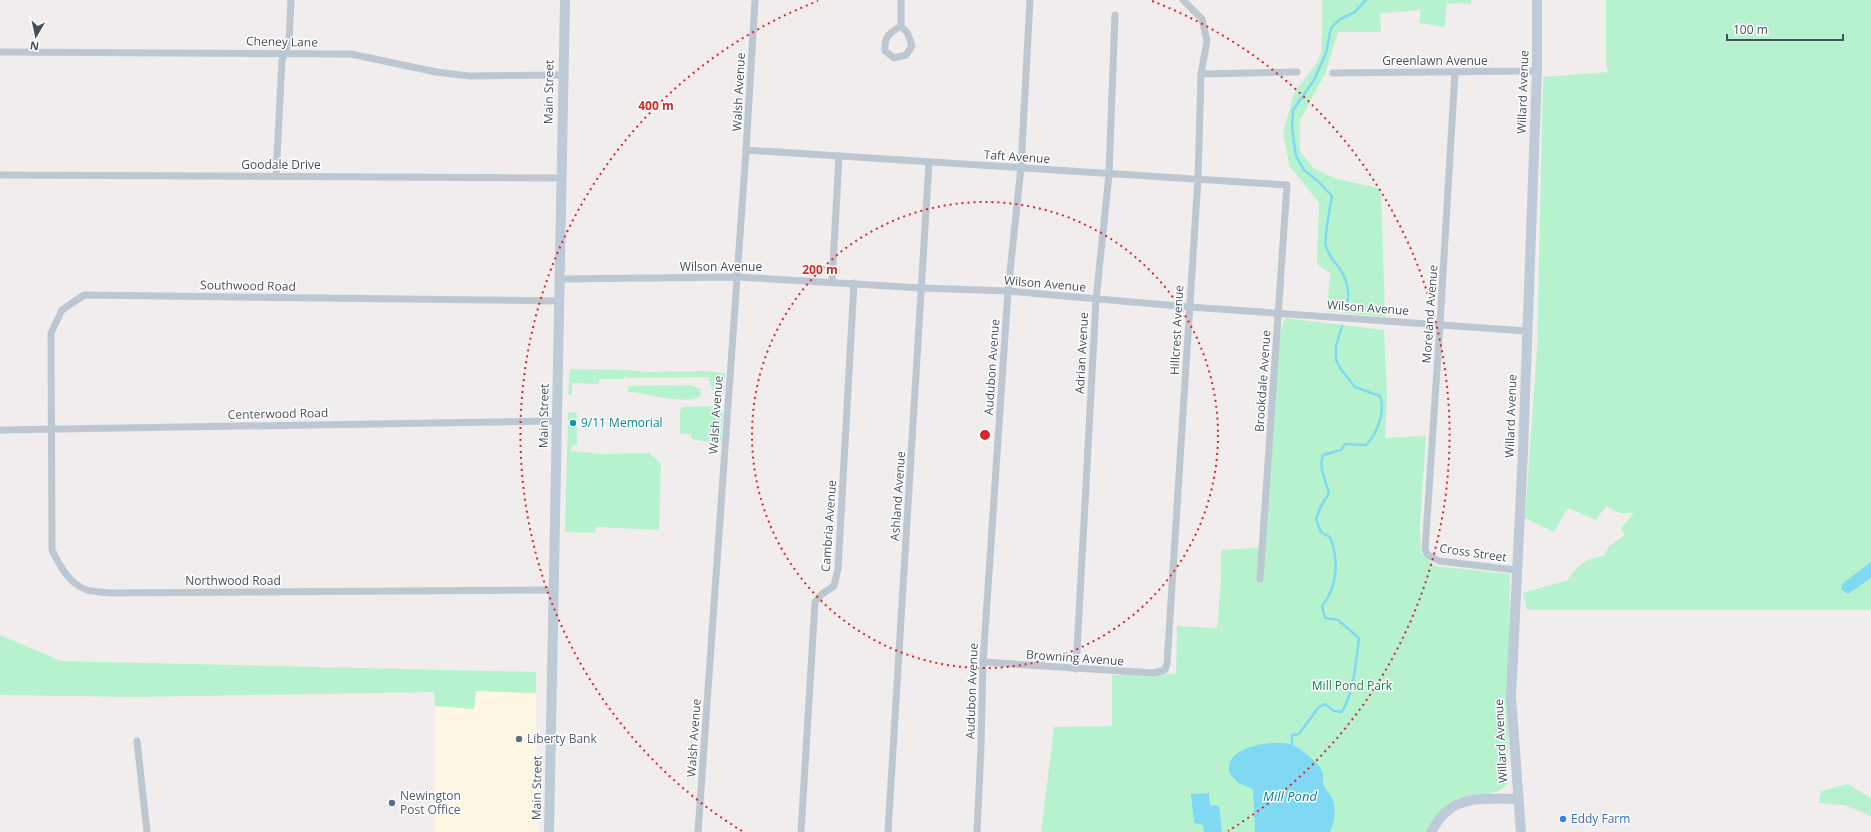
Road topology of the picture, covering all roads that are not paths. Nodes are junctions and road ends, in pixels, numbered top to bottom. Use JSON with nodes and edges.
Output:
{"nodes":[{"id":1,"x":291,"y":0,"type":"edge"},
{"id":2,"x":565,"y":0,"type":"edge"},
{"id":3,"x":755,"y":0,"type":"edge"},
{"id":4,"x":901,"y":0,"type":"edge"},
{"id":5,"x":1030,"y":0,"type":"edge"},
{"id":6,"x":1183,"y":0,"type":"edge"},
{"id":7,"x":1537,"y":0,"type":"edge"},
{"id":8,"x":1115,"y":15,"type":"dead end"},
{"id":9,"x":901,"y":26,"type":"junction"},
{"id":10,"x":0,"y":52,"type":"edge"},
{"id":11,"x":285,"y":53,"type":"junction"},
{"id":12,"x":1537,"y":71,"type":"junction"},
{"id":13,"x":1297,"y":72,"type":"dead end"},
{"id":14,"x":1455,"y":72,"type":"junction"},
{"id":15,"x":1333,"y":73,"type":"dead end"},
{"id":16,"x":562,"y":74,"type":"junction"},
{"id":17,"x":1202,"y":74,"type":"junction"},
{"id":18,"x":746,"y":150,"type":"junction"},
{"id":19,"x":839,"y":156,"type":"junction"},
{"id":20,"x":929,"y":162,"type":"junction"},
{"id":21,"x":1021,"y":167,"type":"junction"},
{"id":22,"x":0,"y":174,"type":"edge"},
{"id":23,"x":1109,"y":174,"type":"junction"},
{"id":24,"x":276,"y":176,"type":"junction"},
{"id":25,"x":561,"y":178,"type":"junction"},
{"id":26,"x":1198,"y":178,"type":"junction"},
{"id":27,"x":1287,"y":185,"type":"joint"},
{"id":28,"x":737,"y":277,"type":"junction"},
{"id":29,"x":561,"y":279,"type":"junction"},
{"id":30,"x":832,"y":282,"type":"junction"},
{"id":31,"x":854,"y":284,"type":"junction"},
{"id":32,"x":922,"y":288,"type":"junction"},
{"id":33,"x":1008,"y":292,"type":"junction"},
{"id":34,"x":1096,"y":300,"type":"junction"},
{"id":35,"x":560,"y":301,"type":"junction"},
{"id":36,"x":1190,"y":307,"type":"junction"},
{"id":37,"x":1278,"y":313,"type":"junction"},
{"id":38,"x":1440,"y":324,"type":"junction"},
{"id":39,"x":1527,"y":331,"type":"junction"},
{"id":40,"x":557,"y":421,"type":"junction"},
{"id":41,"x":50,"y":429,"type":"junction"},
{"id":42,"x":0,"y":430,"type":"edge"},
{"id":43,"x":1428,"y":555,"type":"joint"},
{"id":44,"x":1516,"y":570,"type":"junction"},
{"id":45,"x":1260,"y":579,"type":"dead end"},
{"id":46,"x":555,"y":590,"type":"junction"},
{"id":47,"x":983,"y":662,"type":"junction"},
{"id":48,"x":1076,"y":669,"type":"junction"},
{"id":49,"x":1165,"y":670,"type":"joint"},
{"id":50,"x":137,"y":742,"type":"dead end"},
{"id":51,"x":1518,"y":799,"type":"junction"},
{"id":52,"x":147,"y":832,"type":"edge"},
{"id":53,"x":549,"y":832,"type":"edge"},
{"id":54,"x":698,"y":832,"type":"edge"},
{"id":55,"x":801,"y":832,"type":"edge"},
{"id":56,"x":888,"y":832,"type":"edge"},
{"id":57,"x":977,"y":832,"type":"edge"},
{"id":58,"x":1431,"y":832,"type":"edge"},
{"id":59,"x":1521,"y":832,"type":"edge"}],
"edges":[{"from":1,"to":11,"type":"street"},
{"from":2,"to":16,"type":"main road","name":"Main Street"},
{"from":3,"to":18,"type":"street","name":"Walsh Avenue"},
{"from":4,"to":9,"type":"street"},
{"from":5,"to":21,"type":"street","name":"Audubon Avenue"},
{"from":6,"to":17,"type":"street","name":"Hillcrest Avenue"},
{"from":7,"to":12,"type":"main road","name":"Willard Avenue"},
{"from":8,"to":23,"type":"street","name":"Adrian Avenue"},
{"from":9,"to":9,"type":"street"},
{"from":10,"to":11,"type":"street","name":"Cheney Lane"},
{"from":11,"to":16,"type":"street","name":"Cheney Lane"},
{"from":11,"to":24,"type":"street"},
{"from":12,"to":14,"type":"street","name":"Greenlawn Avenue"},
{"from":12,"to":39,"type":"main road","name":"Willard Avenue"},
{"from":13,"to":17,"type":"street"},
{"from":14,"to":15,"type":"street","name":"Greenlawn Avenue"},
{"from":14,"to":38,"type":"street","name":"Moreland Avenue"},
{"from":16,"to":25,"type":"main road","name":"Main Street"},
{"from":17,"to":26,"type":"street","name":"Hillcrest Avenue"},
{"from":18,"to":19,"type":"street","name":"Taft Avenue"},
{"from":18,"to":28,"type":"street","name":"Walsh Avenue"},
{"from":19,"to":20,"type":"street","name":"Taft Avenue"},
{"from":19,"to":30,"type":"street"},
{"from":20,"to":21,"type":"street","name":"Taft Avenue"},
{"from":20,"to":32,"type":"street","name":"Ashland Avenue"},
{"from":21,"to":23,"type":"street","name":"Taft Avenue"},
{"from":21,"to":33,"type":"street","name":"Audubon Avenue"},
{"from":22,"to":24,"type":"street","name":"Goodale Drive"},
{"from":23,"to":26,"type":"street","name":"Taft Avenue"},
{"from":23,"to":34,"type":"street","name":"Adrian Avenue"},
{"from":24,"to":25,"type":"street","name":"Goodale Drive"},
{"from":25,"to":29,"type":"main road","name":"Main Street"},
{"from":26,"to":27,"type":"street","name":"Taft Avenue"},
{"from":26,"to":36,"type":"street","name":"Hillcrest Avenue"},
{"from":27,"to":37,"type":"street","name":"Brookdale Avenue"},
{"from":28,"to":29,"type":"street","name":"Wilson Avenue"},
{"from":28,"to":30,"type":"street","name":"Wilson Avenue"},
{"from":28,"to":54,"type":"street","name":"Walsh Avenue"},
{"from":29,"to":35,"type":"main road","name":"Main Street"},
{"from":30,"to":31,"type":"street","name":"Wilson Avenue"},
{"from":31,"to":32,"type":"street","name":"Wilson Avenue"},
{"from":31,"to":55,"type":"street","name":"Cambria Avenue"},
{"from":32,"to":33,"type":"street","name":"Wilson Avenue"},
{"from":32,"to":56,"type":"street","name":"Ashland Avenue"},
{"from":33,"to":34,"type":"street","name":"Wilson Avenue"},
{"from":33,"to":47,"type":"street","name":"Audubon Avenue"},
{"from":34,"to":36,"type":"street","name":"Wilson Avenue"},
{"from":34,"to":48,"type":"street","name":"Adrian Avenue"},
{"from":35,"to":40,"type":"main road","name":"Main Street"},
{"from":35,"to":41,"type":"street","name":"Southwood Road"},
{"from":36,"to":37,"type":"street","name":"Wilson Avenue"},
{"from":36,"to":49,"type":"street","name":"Hillcrest Avenue"},
{"from":37,"to":38,"type":"street","name":"Wilson Avenue"},
{"from":37,"to":45,"type":"street","name":"Brookdale Avenue"},
{"from":38,"to":39,"type":"street","name":"Wilson Avenue"},
{"from":38,"to":43,"type":"street","name":"Moreland Avenue"},
{"from":39,"to":44,"type":"main road","name":"Willard Avenue"},
{"from":40,"to":41,"type":"street","name":"Centerwood Road"},
{"from":40,"to":46,"type":"main road","name":"Main Street"},
{"from":41,"to":42,"type":"street","name":"Centerwood Road"},
{"from":41,"to":46,"type":"street","name":"Northwood Road"},
{"from":43,"to":44,"type":"street","name":"Cross Street"},
{"from":44,"to":51,"type":"main road","name":"Willard Avenue"},
{"from":46,"to":53,"type":"main road","name":"Main Street"},
{"from":47,"to":48,"type":"street","name":"Browning Avenue"},
{"from":47,"to":57,"type":"street","name":"Audubon Avenue"},
{"from":48,"to":49,"type":"street","name":"Browning Avenue"},
{"from":50,"to":52,"type":"street"},
{"from":51,"to":58,"type":"main road"},
{"from":51,"to":59,"type":"main road","name":"Willard Avenue"}]}
